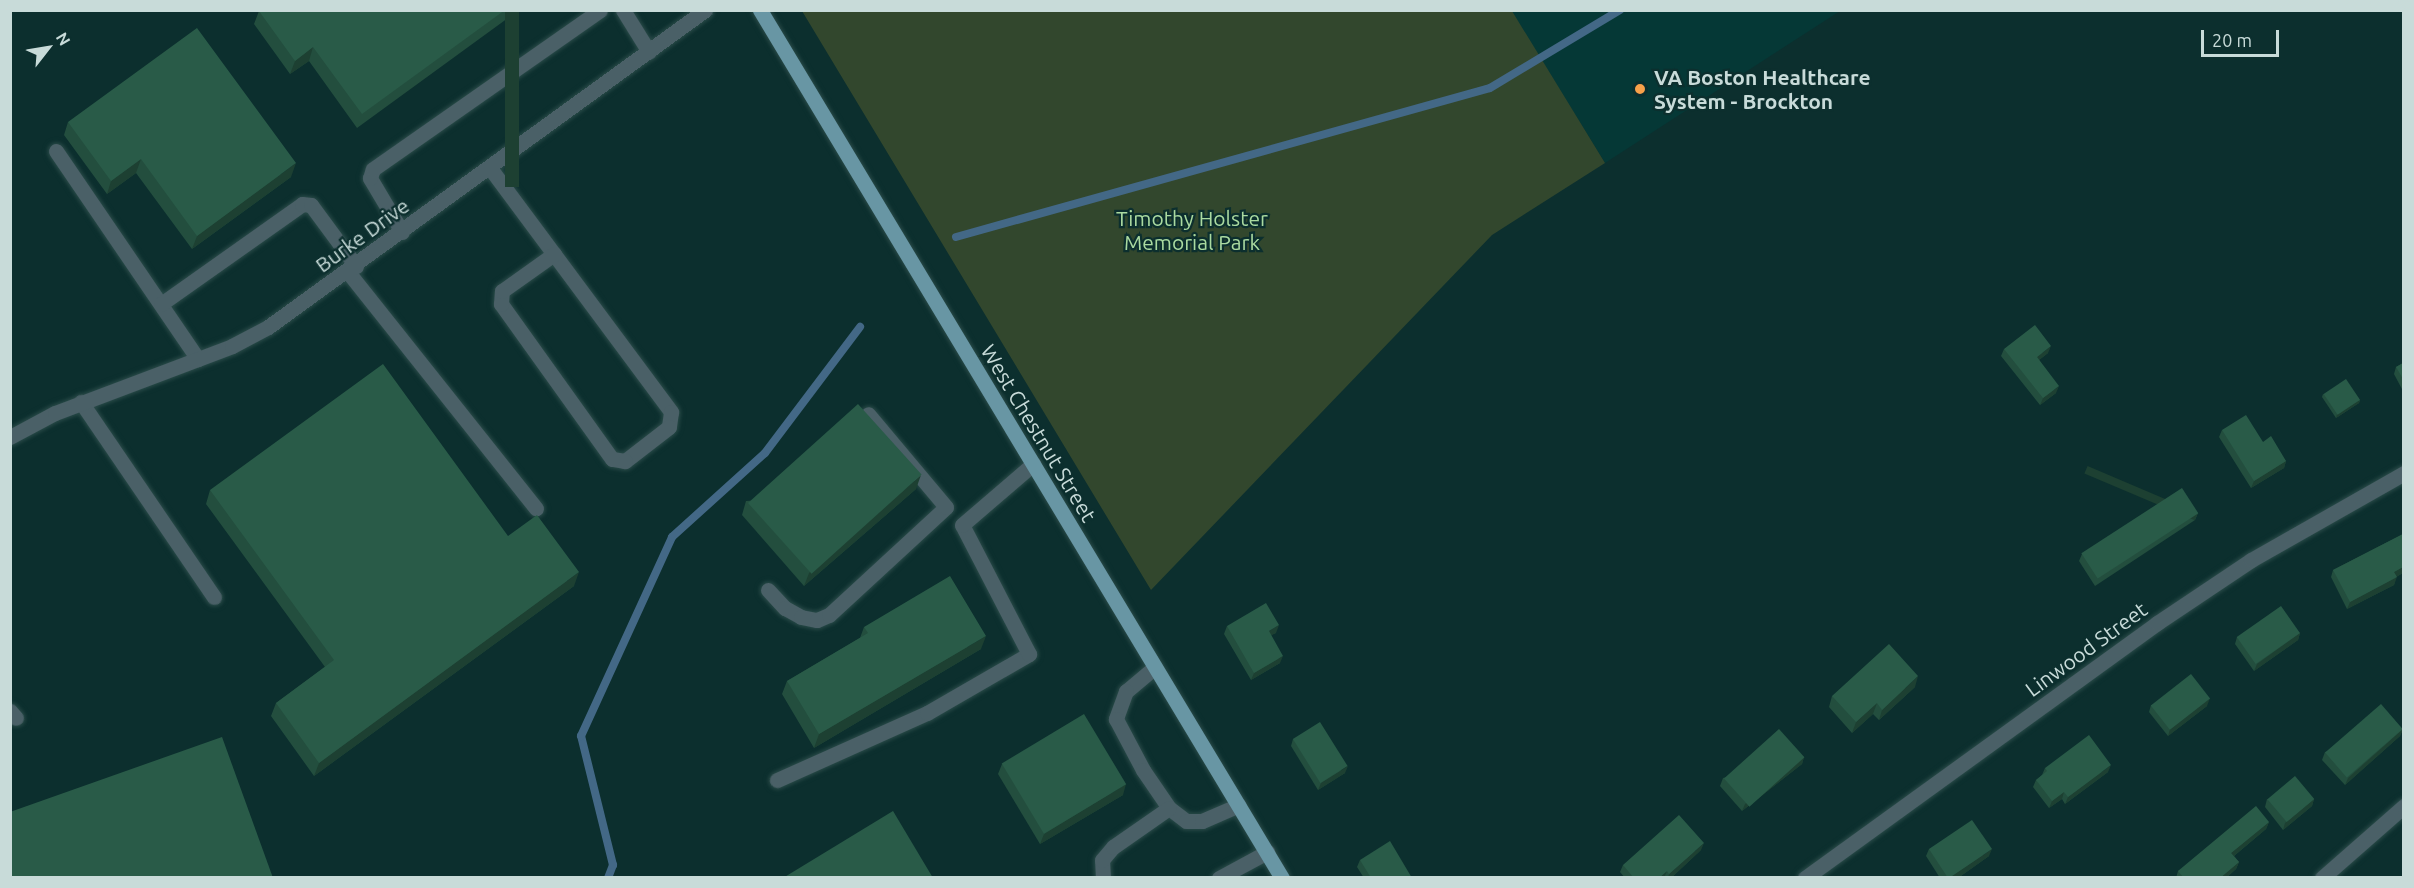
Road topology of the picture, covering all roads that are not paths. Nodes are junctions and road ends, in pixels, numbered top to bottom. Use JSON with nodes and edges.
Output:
{"nodes":[{"id":1,"x":600,"y":10,"type":"edge"},
{"id":2,"x":623,"y":10,"type":"edge"},
{"id":3,"x":705,"y":10,"type":"edge"},
{"id":4,"x":760,"y":10,"type":"edge"},
{"id":5,"x":649,"y":52,"type":"junction"},
{"id":6,"x":56,"y":151,"type":"dead end"},
{"id":7,"x":490,"y":168,"type":"junction"},
{"id":8,"x":402,"y":232,"type":"junction"},
{"id":9,"x":554,"y":254,"type":"junction"},
{"id":10,"x":352,"y":269,"type":"junction"},
{"id":11,"x":160,"y":304,"type":"junction"},
{"id":12,"x":198,"y":359,"type":"junction"},
{"id":13,"x":81,"y":402,"type":"junction"},
{"id":14,"x":868,"y":414,"type":"edge"},
{"id":15,"x":10,"y":437,"type":"edge"},
{"id":16,"x":1033,"y":464,"type":"junction"},
{"id":17,"x":2403,"y":473,"type":"edge"},
{"id":18,"x":946,"y":507,"type":"junction"},
{"id":19,"x":536,"y":508,"type":"dead end"},
{"id":20,"x":962,"y":525,"type":"junction"},
{"id":21,"x":768,"y":590,"type":"dead end"},
{"id":22,"x":214,"y":597,"type":"dead end"},
{"id":23,"x":1155,"y":667,"type":"junction"},
{"id":24,"x":777,"y":780,"type":"dead end"},
{"id":25,"x":1239,"y":805,"type":"junction"},
{"id":26,"x":2403,"y":806,"type":"edge"},
{"id":27,"x":1169,"y":808,"type":"junction"},
{"id":28,"x":1267,"y":852,"type":"junction"},
{"id":29,"x":1103,"y":878,"type":"edge"},
{"id":30,"x":1219,"y":878,"type":"edge"},
{"id":31,"x":1282,"y":878,"type":"edge"},
{"id":32,"x":1805,"y":878,"type":"edge"},
{"id":33,"x":2322,"y":878,"type":"edge"}],
"edges":[{"from":1,"to":8,"type":"street"},
{"from":2,"to":5,"type":"street"},
{"from":3,"to":5,"type":"street","name":"Burke Drive"},
{"from":4,"to":16,"type":"main road","name":"West Chestnut Street"},
{"from":5,"to":7,"type":"street","name":"Burke Drive"},
{"from":6,"to":11,"type":"street"},
{"from":7,"to":8,"type":"street","name":"Burke Drive"},
{"from":7,"to":9,"type":"street"},
{"from":8,"to":10,"type":"street","name":"Burke Drive"},
{"from":9,"to":9,"type":"street"},
{"from":10,"to":11,"type":"street"},
{"from":10,"to":12,"type":"street","name":"Burke Drive"},
{"from":10,"to":19,"type":"street"},
{"from":11,"to":12,"type":"street"},
{"from":12,"to":13,"type":"street","name":"Burke Drive"},
{"from":13,"to":15,"type":"street","name":"Burke Drive"},
{"from":13,"to":22,"type":"street"},
{"from":14,"to":18,"type":"street"},
{"from":16,"to":20,"type":"street"},
{"from":16,"to":23,"type":"main road","name":"West Chestnut Street"},
{"from":17,"to":32,"type":"street","name":"Linwood Street"},
{"from":18,"to":20,"type":"street"},
{"from":18,"to":21,"type":"street"},
{"from":20,"to":24,"type":"street"},
{"from":23,"to":25,"type":"main road","name":"West Chestnut Street"},
{"from":23,"to":27,"type":"street"},
{"from":25,"to":27,"type":"street"},
{"from":25,"to":28,"type":"main road","name":"West Chestnut Street"},
{"from":26,"to":33,"type":"street"},
{"from":27,"to":29,"type":"street"},
{"from":28,"to":30,"type":"street"},
{"from":28,"to":31,"type":"main road","name":"West Chestnut Street"}]}
